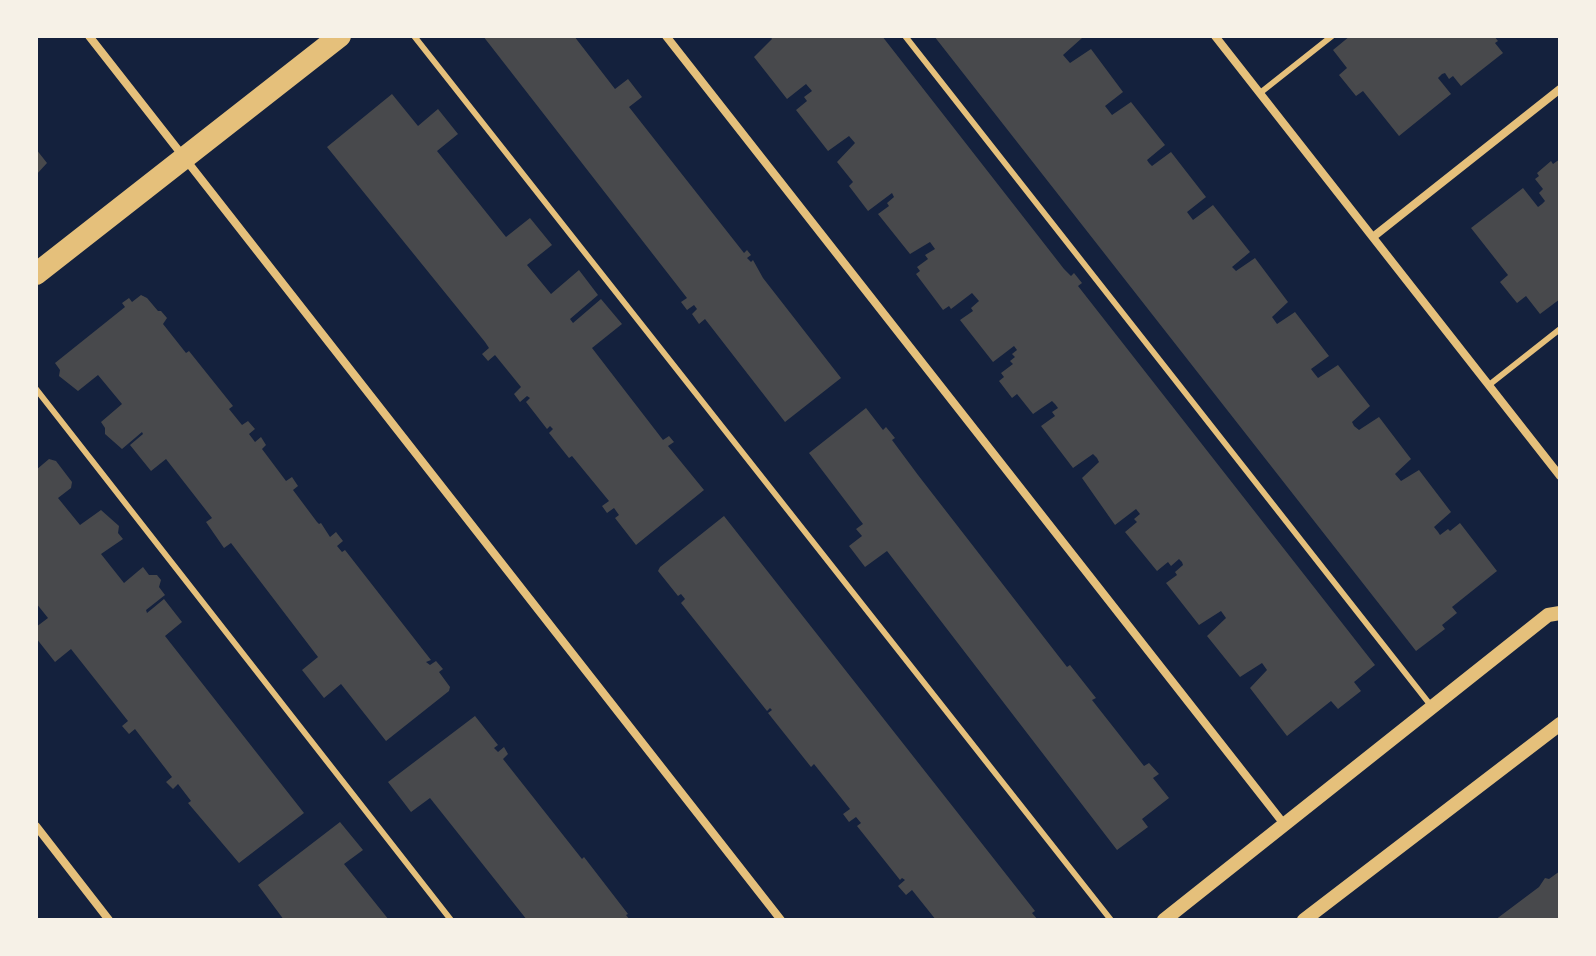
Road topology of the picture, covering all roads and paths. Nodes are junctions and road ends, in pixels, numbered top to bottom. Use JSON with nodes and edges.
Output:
{"nodes":[{"id":1,"x":89,"y":36,"type":"edge"},
{"id":2,"x":340,"y":36,"type":"edge"},
{"id":3,"x":414,"y":36,"type":"edge"},
{"id":4,"x":666,"y":36,"type":"edge"},
{"id":5,"x":905,"y":36,"type":"edge"},
{"id":6,"x":1215,"y":36,"type":"edge"},
{"id":7,"x":1332,"y":36,"type":"edge"},
{"id":8,"x":1560,"y":89,"type":"edge"},
{"id":9,"x":1260,"y":93,"type":"junction"},
{"id":10,"x":184,"y":158,"type":"junction"},
{"id":11,"x":1373,"y":237,"type":"junction"},
{"id":12,"x":36,"y":274,"type":"edge"},
{"id":13,"x":1560,"y":329,"type":"edge"},
{"id":14,"x":1489,"y":385,"type":"junction"},
{"id":15,"x":36,"y":389,"type":"edge"},
{"id":16,"x":1560,"y":476,"type":"edge"},
{"id":17,"x":1560,"y":613,"type":"edge"},
{"id":18,"x":1432,"y":707,"type":"junction"},
{"id":19,"x":1560,"y":724,"type":"edge"},
{"id":20,"x":1284,"y":824,"type":"junction"},
{"id":21,"x":36,"y":826,"type":"edge"},
{"id":22,"x":109,"y":920,"type":"edge"},
{"id":23,"x":451,"y":920,"type":"edge"},
{"id":24,"x":781,"y":920,"type":"edge"},
{"id":25,"x":1111,"y":920,"type":"edge"},
{"id":26,"x":1164,"y":920,"type":"edge"},
{"id":27,"x":1304,"y":920,"type":"edge"}],
"edges":[{"from":1,"to":10,"type":"street"},
{"from":2,"to":10,"type":"highway"},
{"from":3,"to":25,"type":"lane"},
{"from":4,"to":20,"type":"street"},
{"from":5,"to":18,"type":"lane"},
{"from":6,"to":9,"type":"street"},
{"from":7,"to":9,"type":"lane"},
{"from":8,"to":11,"type":"street"},
{"from":9,"to":11,"type":"street"},
{"from":10,"to":12,"type":"highway"},
{"from":10,"to":24,"type":"street"},
{"from":11,"to":14,"type":"street"},
{"from":13,"to":14,"type":"lane"},
{"from":14,"to":16,"type":"street"},
{"from":15,"to":23,"type":"lane"},
{"from":17,"to":18,"type":"street"},
{"from":18,"to":20,"type":"street"},
{"from":19,"to":27,"type":"street"},
{"from":20,"to":26,"type":"street"},
{"from":21,"to":22,"type":"street"}]}
